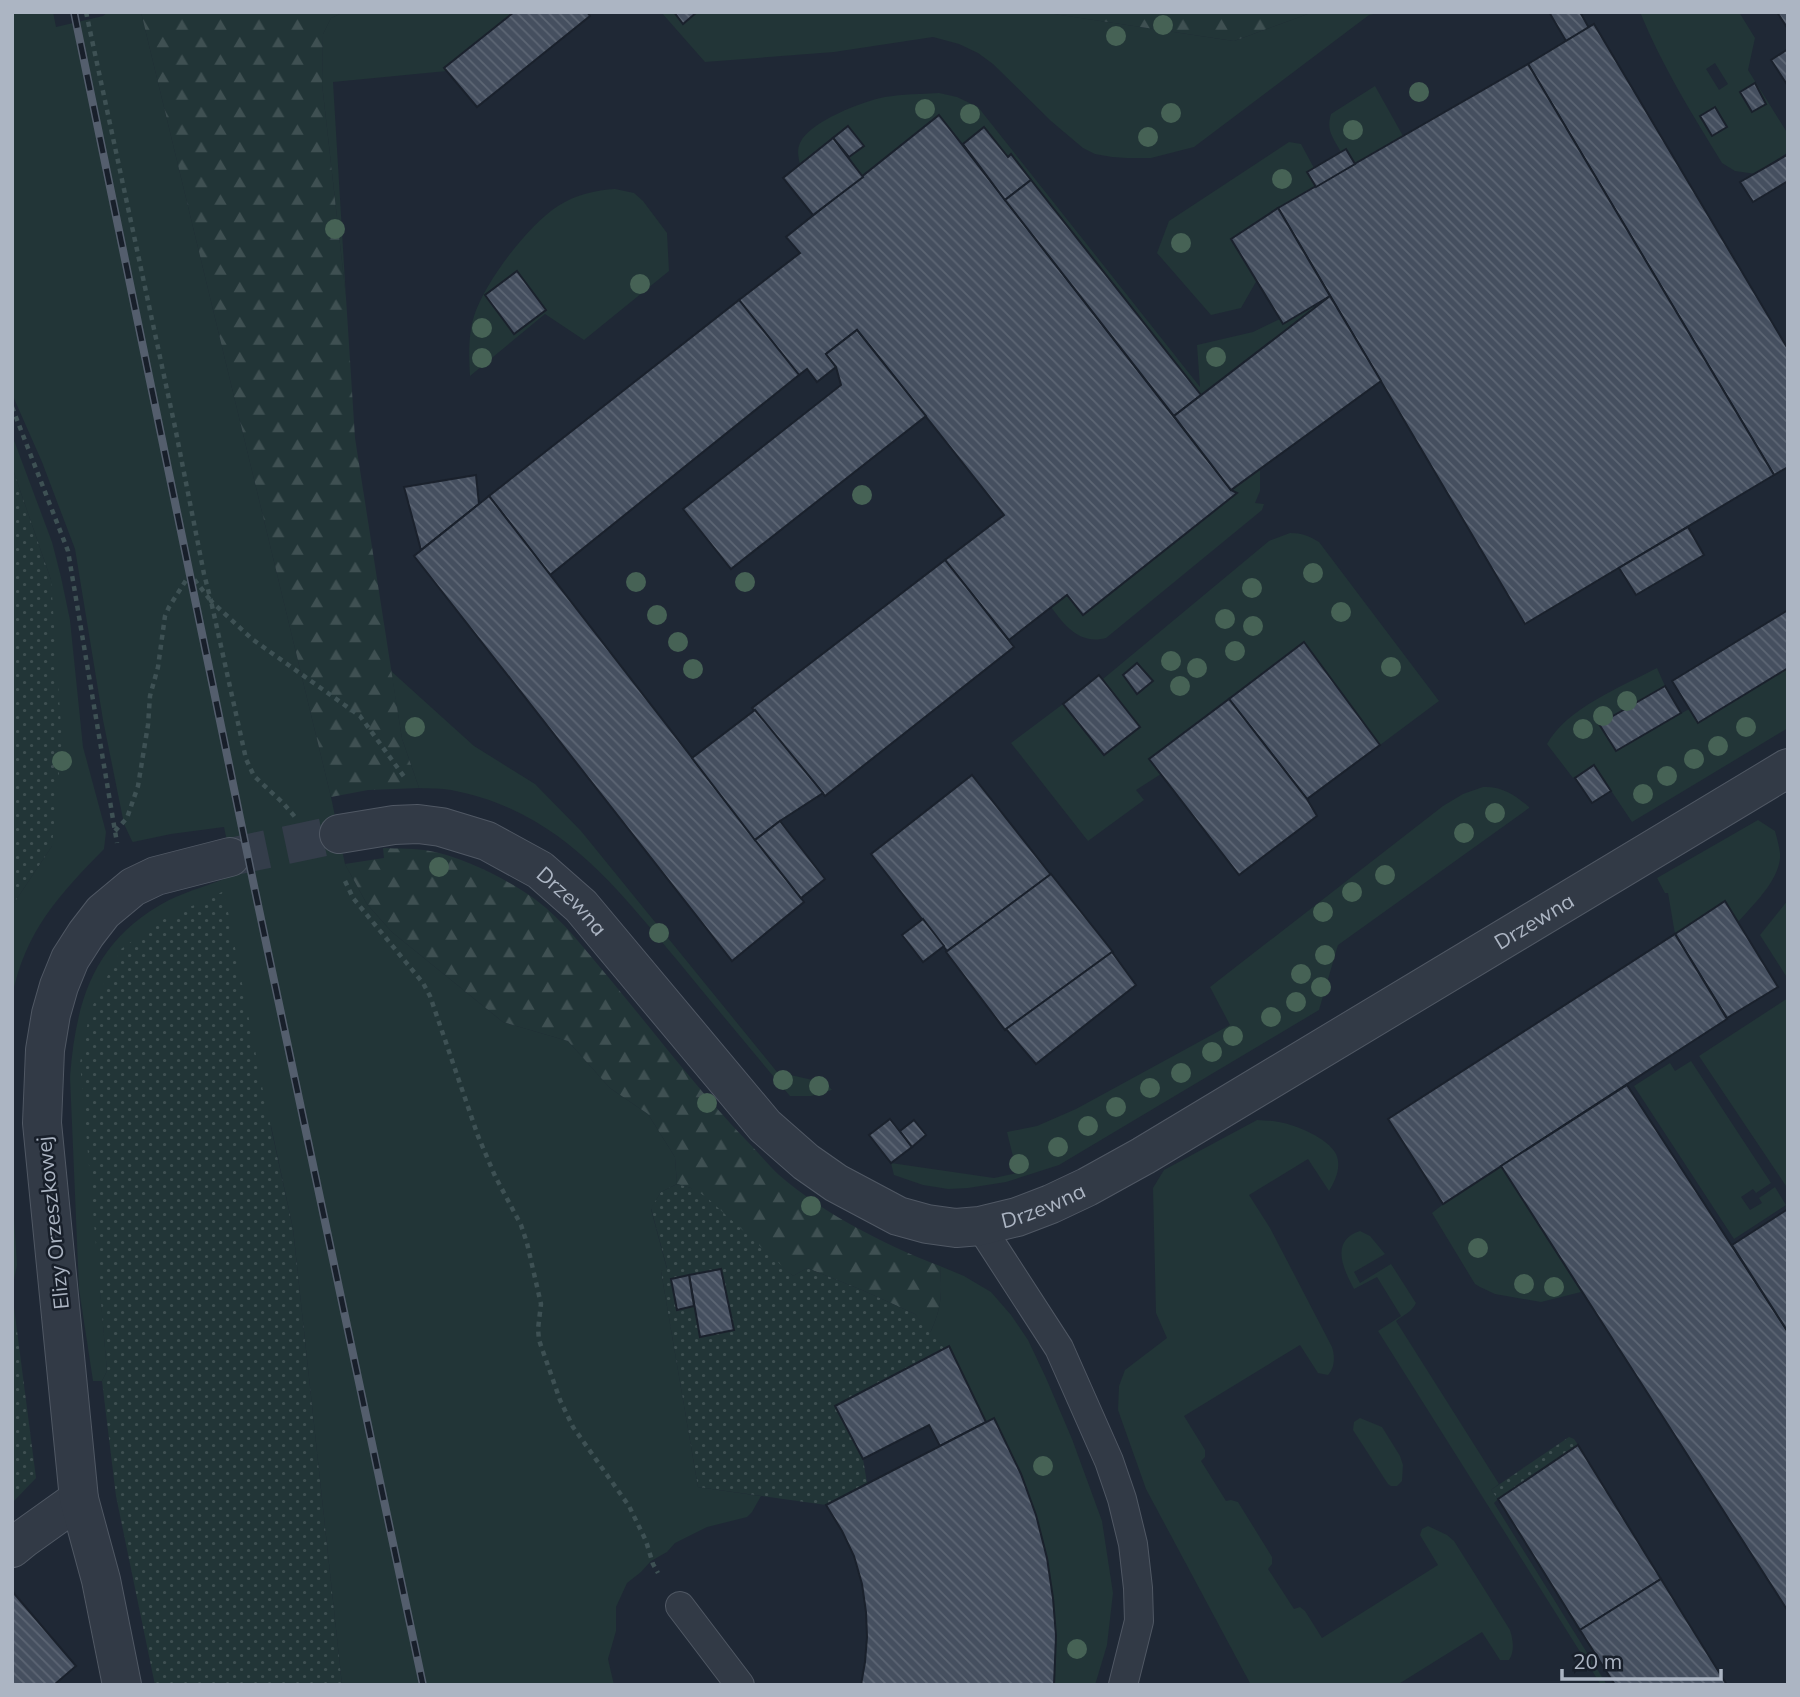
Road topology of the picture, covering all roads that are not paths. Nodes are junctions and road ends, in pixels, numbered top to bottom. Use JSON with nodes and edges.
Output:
{"nodes":[{"id":1,"x":1788,"y":768,"type":"edge"},
{"id":2,"x":339,"y":834,"type":"tunnel mouth"},
{"id":3,"x":230,"y":857,"type":"tunnel mouth"},
{"id":4,"x":980,"y":1226,"type":"junction"},
{"id":5,"x":79,"y":1499,"type":"junction"},
{"id":6,"x":12,"y":1548,"type":"edge"},
{"id":7,"x":680,"y":1606,"type":"road end"},
{"id":8,"x":122,"y":1685,"type":"edge"},
{"id":9,"x":740,"y":1685,"type":"edge"},
{"id":10,"x":1123,"y":1685,"type":"edge"}],
"edges":[{"from":1,"to":4,"type":"street","name":"Drzewna"},
{"from":2,"to":4,"type":"street","name":"Drzewna"},
{"from":3,"to":5,"type":"street","name":"Elizy Orzeszkowej"},
{"from":4,"to":10,"type":"lane"},
{"from":5,"to":6,"type":"street"},
{"from":5,"to":8,"type":"street","name":"Elizy Orzeszkowej"},
{"from":7,"to":9,"type":"lane"}]}
